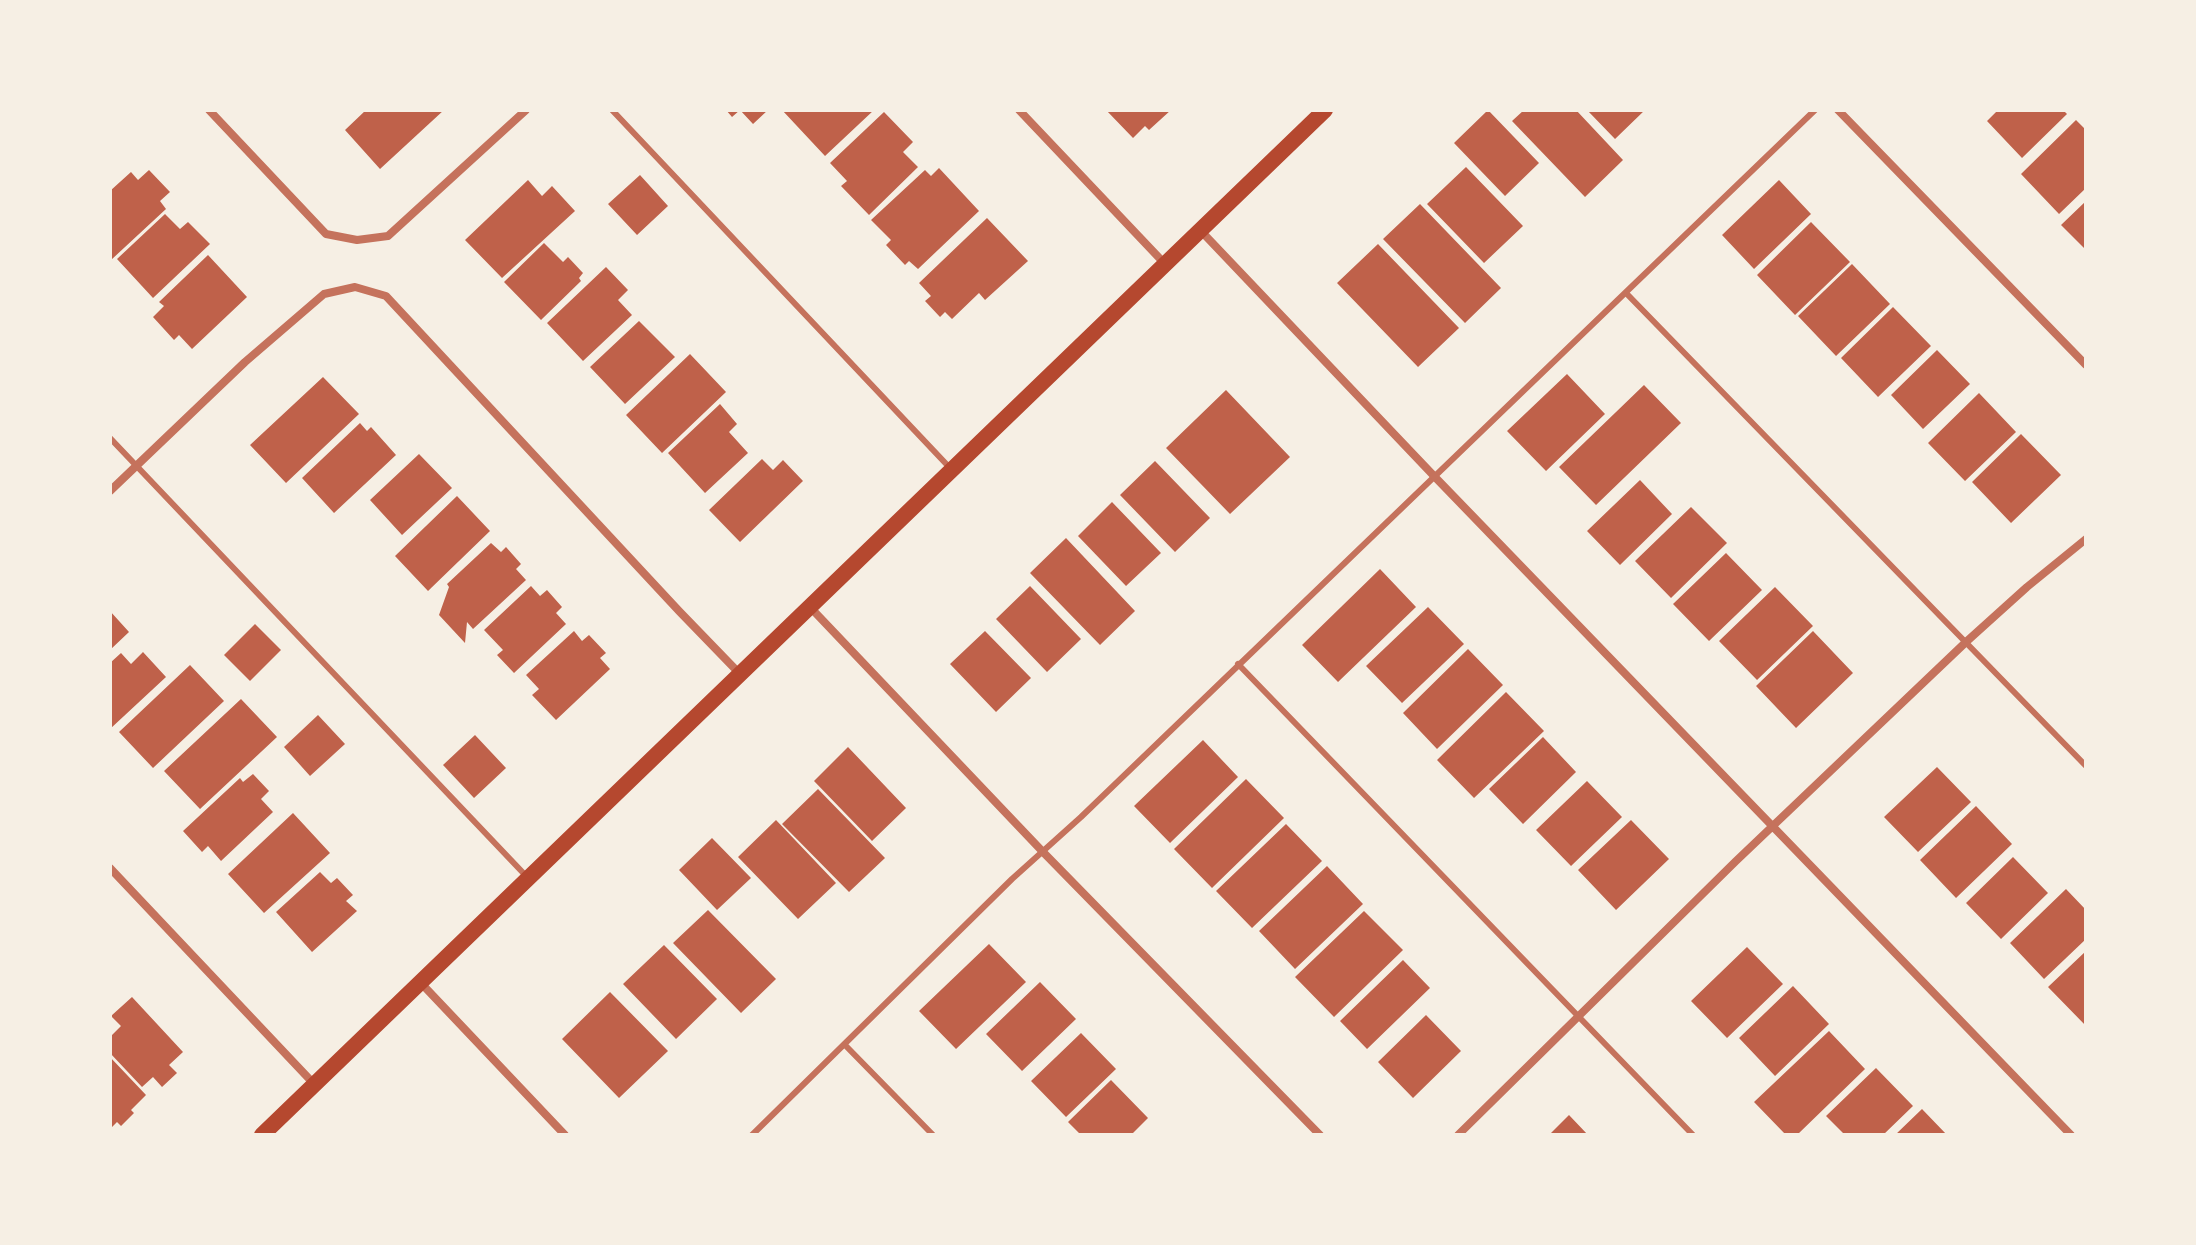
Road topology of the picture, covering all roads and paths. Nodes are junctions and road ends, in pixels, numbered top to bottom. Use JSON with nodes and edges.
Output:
{"nodes":[{"id":1,"x":209,"y":110,"type":"edge"},
{"id":2,"x":526,"y":110,"type":"edge"},
{"id":3,"x":612,"y":110,"type":"edge"},
{"id":4,"x":1019,"y":110,"type":"edge"},
{"id":5,"x":1325,"y":110,"type":"edge"},
{"id":6,"x":1815,"y":110,"type":"edge"},
{"id":7,"x":1838,"y":110,"type":"edge"},
{"id":8,"x":1200,"y":230,"type":"junction"},
{"id":9,"x":1165,"y":264,"type":"junction"},
{"id":10,"x":1626,"y":293,"type":"junction"},
{"id":11,"x":2086,"y":365,"type":"edge"},
{"id":12,"x":110,"y":438,"type":"edge"},
{"id":13,"x":138,"y":466,"type":"junction"},
{"id":14,"x":952,"y":470,"type":"junction"},
{"id":15,"x":1434,"y":476,"type":"junction"},
{"id":16,"x":110,"y":491,"type":"edge"},
{"id":17,"x":2086,"y":539,"type":"edge"},
{"id":18,"x":809,"y":606,"type":"junction"},
{"id":19,"x":1966,"y":642,"type":"junction"},
{"id":20,"x":1238,"y":664,"type":"junction"},
{"id":21,"x":739,"y":673,"type":"junction"},
{"id":22,"x":2086,"y":766,"type":"edge"},
{"id":23,"x":1772,"y":826,"type":"junction"},
{"id":24,"x":1043,"y":852,"type":"junction"},
{"id":25,"x":111,"y":872,"type":"edge"},
{"id":26,"x":528,"y":878,"type":"junction"},
{"id":27,"x":420,"y":982,"type":"junction"},
{"id":28,"x":1577,"y":1015,"type":"junction"},
{"id":29,"x":845,"y":1045,"type":"junction"},
{"id":30,"x":315,"y":1085,"type":"junction"},
{"id":31,"x":262,"y":1135,"type":"edge"},
{"id":32,"x":565,"y":1135,"type":"edge"},
{"id":33,"x":752,"y":1135,"type":"edge"},
{"id":34,"x":933,"y":1135,"type":"edge"},
{"id":35,"x":1320,"y":1135,"type":"edge"},
{"id":36,"x":1458,"y":1135,"type":"edge"},
{"id":37,"x":1693,"y":1135,"type":"edge"},
{"id":38,"x":2071,"y":1135,"type":"edge"}],
"edges":[{"from":1,"to":2,"type":"street"},
{"from":3,"to":14,"type":"lane"},
{"from":4,"to":9,"type":"street"},
{"from":5,"to":8,"type":"main road"},
{"from":6,"to":10,"type":"lane"},
{"from":7,"to":11,"type":"street"},
{"from":8,"to":9,"type":"main road"},
{"from":8,"to":15,"type":"street"},
{"from":9,"to":14,"type":"main road"},
{"from":10,"to":15,"type":"lane"},
{"from":10,"to":19,"type":"lane"},
{"from":12,"to":13,"type":"lane"},
{"from":13,"to":16,"type":"street"},
{"from":13,"to":21,"type":"street"},
{"from":13,"to":26,"type":"lane"},
{"from":14,"to":18,"type":"main road"},
{"from":15,"to":20,"type":"lane"},
{"from":15,"to":23,"type":"street"},
{"from":17,"to":19,"type":"street"},
{"from":18,"to":21,"type":"main road"},
{"from":18,"to":24,"type":"street"},
{"from":19,"to":22,"type":"lane"},
{"from":19,"to":23,"type":"street"},
{"from":20,"to":24,"type":"lane"},
{"from":20,"to":28,"type":"lane"},
{"from":21,"to":26,"type":"main road"},
{"from":23,"to":28,"type":"street"},
{"from":23,"to":38,"type":"street"},
{"from":24,"to":29,"type":"lane"},
{"from":24,"to":35,"type":"street"},
{"from":25,"to":30,"type":"street"},
{"from":26,"to":27,"type":"main road"},
{"from":27,"to":30,"type":"main road"},
{"from":27,"to":32,"type":"street"},
{"from":28,"to":36,"type":"street"},
{"from":28,"to":37,"type":"lane"},
{"from":29,"to":33,"type":"lane"},
{"from":29,"to":34,"type":"lane"},
{"from":30,"to":31,"type":"main road"}]}
